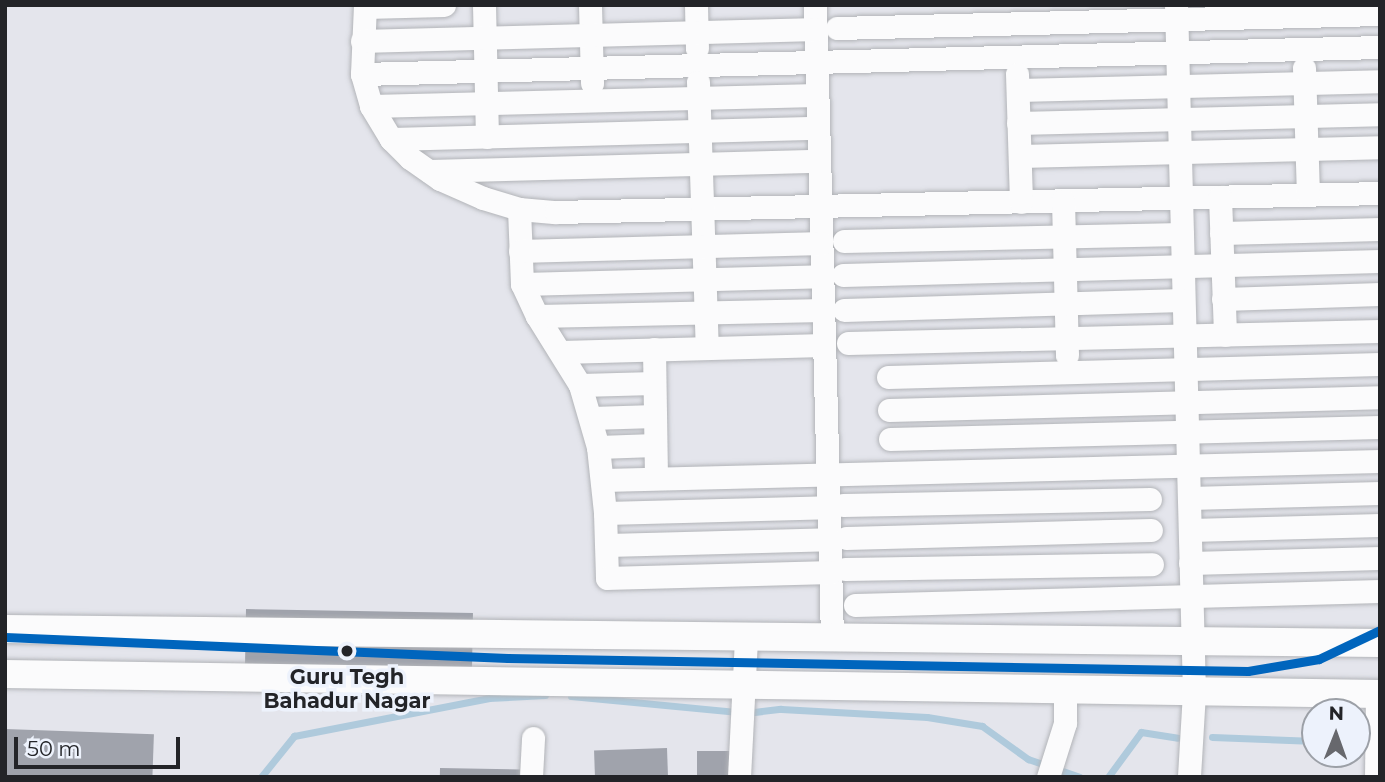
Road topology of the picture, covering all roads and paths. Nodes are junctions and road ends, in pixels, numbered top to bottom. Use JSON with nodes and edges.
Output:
{"nodes":[{"id":1,"x":444,"y":5,"type":"edge"},
{"id":2,"x":484,"y":5,"type":"edge"},
{"id":3,"x":590,"y":5,"type":"edge"},
{"id":4,"x":696,"y":5,"type":"edge"},
{"id":5,"x":815,"y":5,"type":"edge"},
{"id":6,"x":365,"y":6,"type":"edge"},
{"id":7,"x":1176,"y":13,"type":"edge"},
{"id":8,"x":1056,"y":14,"type":"edge"},
{"id":9,"x":1380,"y":14,"type":"edge"},
{"id":10,"x":948,"y":15,"type":"edge"},
{"id":11,"x":826,"y":28,"type":"junction"},
{"id":12,"x":697,"y":32,"type":"junction"},
{"id":13,"x":591,"y":35,"type":"junction"},
{"id":14,"x":484,"y":37,"type":"junction"},
{"id":15,"x":362,"y":41,"type":"junction"},
{"id":16,"x":1303,"y":43,"type":"junction"},
{"id":17,"x":1380,"y":47,"type":"edge"},
{"id":18,"x":1177,"y":53,"type":"junction"},
{"id":19,"x":1057,"y":56,"type":"junction"},
{"id":20,"x":1016,"y":57,"type":"junction"},
{"id":21,"x":949,"y":59,"type":"junction"},
{"id":22,"x":816,"y":62,"type":"junction"},
{"id":23,"x":698,"y":65,"type":"junction"},
{"id":24,"x":592,"y":68,"type":"junction"},
{"id":25,"x":485,"y":71,"type":"junction"},
{"id":26,"x":362,"y":74,"type":"junction"},
{"id":27,"x":1380,"y":81,"type":"edge"},
{"id":28,"x":1304,"y":82,"type":"junction"},
{"id":29,"x":1178,"y":86,"type":"junction"},
{"id":30,"x":1018,"y":90,"type":"junction"},
{"id":31,"x":817,"y":95,"type":"junction"},
{"id":32,"x":699,"y":98,"type":"junction"},
{"id":33,"x":592,"y":101,"type":"junction"},
{"id":34,"x":486,"y":103,"type":"junction"},
{"id":35,"x":371,"y":106,"type":"junction"},
{"id":36,"x":1380,"y":114,"type":"edge"},
{"id":37,"x":1306,"y":116,"type":"junction"},
{"id":38,"x":1178,"y":119,"type":"junction"},
{"id":39,"x":1018,"y":123,"type":"junction"},
{"id":40,"x":818,"y":128,"type":"junction"},
{"id":41,"x":700,"y":131,"type":"junction"},
{"id":42,"x":593,"y":134,"type":"junction"},
{"id":43,"x":487,"y":137,"type":"junction"},
{"id":44,"x":391,"y":139,"type":"junction"},
{"id":45,"x":1380,"y":147,"type":"edge"},
{"id":46,"x":1307,"y":149,"type":"junction"},
{"id":47,"x":1180,"y":152,"type":"junction"},
{"id":48,"x":1020,"y":156,"type":"junction"},
{"id":49,"x":819,"y":161,"type":"junction"},
{"id":50,"x":701,"y":164,"type":"junction"},
{"id":51,"x":594,"y":167,"type":"junction"},
{"id":52,"x":429,"y":171,"type":"junction"},
{"id":53,"x":1380,"y":193,"type":"edge"},
{"id":54,"x":1318,"y":195,"type":"junction"},
{"id":55,"x":1220,"y":197,"type":"junction"},
{"id":56,"x":1181,"y":198,"type":"junction"},
{"id":57,"x":1063,"y":201,"type":"junction"},
{"id":58,"x":1021,"y":202,"type":"junction"},
{"id":59,"x":820,"y":206,"type":"junction"},
{"id":60,"x":519,"y":209,"type":"junction"},
{"id":61,"x":702,"y":209,"type":"junction"},
{"id":62,"x":1380,"y":229,"type":"edge"},
{"id":63,"x":1328,"y":230,"type":"junction"},
{"id":64,"x":1222,"y":233,"type":"junction"},
{"id":65,"x":1182,"y":234,"type":"junction"},
{"id":66,"x":1064,"y":237,"type":"junction"},
{"id":67,"x":955,"y":239,"type":"junction"},
{"id":68,"x":833,"y":242,"type":"junction"},
{"id":69,"x":704,"y":246,"type":"junction"},
{"id":70,"x":520,"y":250,"type":"junction"},
{"id":71,"x":1380,"y":261,"type":"edge"},
{"id":72,"x":1330,"y":263,"type":"junction"},
{"id":73,"x":1223,"y":266,"type":"junction"},
{"id":74,"x":1183,"y":267,"type":"junction"},
{"id":75,"x":1065,"y":270,"type":"junction"},
{"id":76,"x":956,"y":272,"type":"junction"},
{"id":77,"x":832,"y":276,"type":"junction"},
{"id":78,"x":705,"y":279,"type":"junction"},
{"id":79,"x":522,"y":284,"type":"junction"},
{"id":80,"x":1380,"y":294,"type":"edge"},
{"id":81,"x":1331,"y":295,"type":"junction"},
{"id":82,"x":1223,"y":299,"type":"junction"},
{"id":83,"x":1183,"y":300,"type":"junction"},
{"id":84,"x":1066,"y":303,"type":"junction"},
{"id":85,"x":957,"y":306,"type":"junction"},
{"id":86,"x":834,"y":310,"type":"junction"},
{"id":87,"x":705,"y":312,"type":"junction"},
{"id":88,"x":537,"y":316,"type":"junction"},
{"id":89,"x":1380,"y":331,"type":"edge"},
{"id":90,"x":1332,"y":332,"type":"junction"},
{"id":91,"x":1309,"y":333,"type":"junction"},
{"id":92,"x":1224,"y":335,"type":"junction"},
{"id":93,"x":1185,"y":336,"type":"junction"},
{"id":94,"x":1067,"y":339,"type":"junction"},
{"id":95,"x":848,"y":342,"type":"dead end"},
{"id":96,"x":958,"y":342,"type":"junction"},
{"id":97,"x":887,"y":344,"type":"junction"},
{"id":98,"x":824,"y":345,"type":"junction"},
{"id":99,"x":707,"y":348,"type":"junction"},
{"id":100,"x":654,"y":349,"type":"junction"},
{"id":101,"x":561,"y":352,"type":"junction"},
{"id":102,"x":1380,"y":364,"type":"edge"},
{"id":103,"x":1310,"y":366,"type":"junction"},
{"id":104,"x":1185,"y":369,"type":"junction"},
{"id":105,"x":1068,"y":372,"type":"junction"},
{"id":106,"x":959,"y":375,"type":"junction"},
{"id":107,"x":888,"y":377,"type":"junction"},
{"id":108,"x":654,"y":383,"type":"junction"},
{"id":109,"x":580,"y":385,"type":"junction"},
{"id":110,"x":1380,"y":397,"type":"edge"},
{"id":111,"x":1311,"y":399,"type":"junction"},
{"id":112,"x":1186,"y":402,"type":"junction"},
{"id":113,"x":1068,"y":405,"type":"junction"},
{"id":114,"x":960,"y":408,"type":"junction"},
{"id":115,"x":889,"y":410,"type":"junction"},
{"id":116,"x":654,"y":416,"type":"junction"},
{"id":117,"x":591,"y":418,"type":"junction"},
{"id":118,"x":1380,"y":427,"type":"edge"},
{"id":119,"x":1312,"y":428,"type":"junction"},
{"id":120,"x":1187,"y":431,"type":"junction"},
{"id":121,"x":1148,"y":433,"type":"junction"},
{"id":122,"x":1069,"y":435,"type":"junction"},
{"id":123,"x":961,"y":437,"type":"junction"},
{"id":124,"x":890,"y":439,"type":"junction"},
{"id":125,"x":655,"y":445,"type":"junction"},
{"id":126,"x":598,"y":447,"type":"junction"},
{"id":127,"x":1380,"y":460,"type":"edge"},
{"id":128,"x":1316,"y":462,"type":"junction"},
{"id":129,"x":1188,"y":465,"type":"junction"},
{"id":130,"x":1149,"y":466,"type":"junction"},
{"id":131,"x":1070,"y":468,"type":"junction"},
{"id":132,"x":1032,"y":469,"type":"junction"},
{"id":133,"x":924,"y":471,"type":"junction"},
{"id":134,"x":962,"y":471,"type":"junction"},
{"id":135,"x":891,"y":472,"type":"junction"},
{"id":136,"x":836,"y":474,"type":"junction"},
{"id":137,"x":709,"y":477,"type":"junction"},
{"id":138,"x":656,"y":478,"type":"junction"},
{"id":139,"x":603,"y":480,"type":"junction"},
{"id":140,"x":1380,"y":493,"type":"edge"},
{"id":141,"x":1320,"y":494,"type":"junction"},
{"id":142,"x":1189,"y":498,"type":"junction"},
{"id":143,"x":1150,"y":499,"type":"junction"},
{"id":144,"x":1033,"y":502,"type":"junction"},
{"id":145,"x":925,"y":505,"type":"junction"},
{"id":146,"x":836,"y":506,"type":"junction"},
{"id":147,"x":710,"y":510,"type":"junction"},
{"id":148,"x":606,"y":513,"type":"junction"},
{"id":149,"x":1380,"y":525,"type":"edge"},
{"id":150,"x":1322,"y":526,"type":"junction"},
{"id":151,"x":1151,"y":530,"type":"junction"},
{"id":152,"x":1190,"y":530,"type":"junction"},
{"id":153,"x":1034,"y":534,"type":"junction"},
{"id":154,"x":926,"y":536,"type":"junction"},
{"id":155,"x":837,"y":538,"type":"junction"},
{"id":156,"x":711,"y":542,"type":"junction"},
{"id":157,"x":607,"y":544,"type":"junction"},
{"id":158,"x":1380,"y":558,"type":"edge"},
{"id":159,"x":1323,"y":560,"type":"junction"},
{"id":160,"x":1190,"y":563,"type":"junction"},
{"id":161,"x":1153,"y":564,"type":"junction"},
{"id":162,"x":1035,"y":567,"type":"junction"},
{"id":163,"x":838,"y":570,"type":"junction"},
{"id":164,"x":927,"y":570,"type":"junction"},
{"id":165,"x":712,"y":575,"type":"junction"},
{"id":166,"x":1380,"y":591,"type":"edge"},
{"id":167,"x":1324,"y":592,"type":"junction"},
{"id":168,"x":1191,"y":596,"type":"junction"},
{"id":169,"x":1154,"y":597,"type":"junction"},
{"id":170,"x":1036,"y":600,"type":"junction"},
{"id":171,"x":928,"y":603,"type":"junction"},
{"id":172,"x":855,"y":604,"type":"dead end"},
{"id":173,"x":5,"y":629,"type":"edge"},
{"id":174,"x":206,"y":632,"type":"junction"},
{"id":175,"x":746,"y":637,"type":"junction"},
{"id":176,"x":832,"y":637,"type":"junction"},
{"id":177,"x":1192,"y":642,"type":"junction"},
{"id":178,"x":1380,"y":643,"type":"edge"},
{"id":179,"x":5,"y":674,"type":"edge"},
{"id":180,"x":205,"y":677,"type":"junction"},
{"id":181,"x":1065,"y":689,"type":"junction"},
{"id":182,"x":1194,"y":692,"type":"junction"},
{"id":183,"x":744,"y":693,"type":"junction"},
{"id":184,"x":1378,"y":694,"type":"edge"},
{"id":185,"x":533,"y":738,"type":"dead end"},
{"id":186,"x":531,"y":777,"type":"edge"},
{"id":187,"x":739,"y":777,"type":"edge"},
{"id":188,"x":1048,"y":777,"type":"edge"},
{"id":189,"x":1189,"y":777,"type":"edge"},
{"id":190,"x":1376,"y":777,"type":"edge"}],
"edges":[{"from":1,"to":6,"type":"street"},
{"from":2,"to":14,"type":"street"},
{"from":3,"to":13,"type":"street"},
{"from":4,"to":12,"type":"street"},
{"from":5,"to":11,"type":"street"},
{"from":6,"to":15,"type":"street"},
{"from":7,"to":8,"type":"street"},
{"from":7,"to":9,"type":"street"},
{"from":7,"to":18,"type":"street"},
{"from":8,"to":10,"type":"street"},
{"from":8,"to":19,"type":"street"},
{"from":10,"to":11,"type":"street"},
{"from":10,"to":21,"type":"street"},
{"from":11,"to":12,"type":"street"},
{"from":11,"to":22,"type":"street"},
{"from":12,"to":13,"type":"street"},
{"from":12,"to":23,"type":"street"},
{"from":13,"to":14,"type":"street"},
{"from":13,"to":24,"type":"street"},
{"from":14,"to":15,"type":"street"},
{"from":14,"to":25,"type":"street"},
{"from":15,"to":26,"type":"street"},
{"from":16,"to":17,"type":"street"},
{"from":16,"to":18,"type":"street"},
{"from":16,"to":28,"type":"street"},
{"from":18,"to":19,"type":"street"},
{"from":18,"to":29,"type":"street"},
{"from":19,"to":20,"type":"street"},
{"from":20,"to":21,"type":"street"},
{"from":20,"to":30,"type":"street"},
{"from":21,"to":22,"type":"street"},
{"from":22,"to":23,"type":"street"},
{"from":22,"to":31,"type":"street"},
{"from":23,"to":24,"type":"street"},
{"from":23,"to":32,"type":"street"},
{"from":24,"to":25,"type":"street"},
{"from":24,"to":33,"type":"street"},
{"from":25,"to":26,"type":"street"},
{"from":25,"to":34,"type":"street"},
{"from":26,"to":35,"type":"street"},
{"from":27,"to":28,"type":"street"},
{"from":28,"to":29,"type":"street"},
{"from":28,"to":37,"type":"street"},
{"from":29,"to":30,"type":"street"},
{"from":29,"to":38,"type":"street"},
{"from":30,"to":39,"type":"street"},
{"from":31,"to":32,"type":"street"},
{"from":31,"to":40,"type":"street"},
{"from":32,"to":33,"type":"street"},
{"from":32,"to":41,"type":"street"},
{"from":33,"to":34,"type":"street"},
{"from":33,"to":42,"type":"street"},
{"from":34,"to":35,"type":"street"},
{"from":34,"to":43,"type":"street"},
{"from":35,"to":44,"type":"street"},
{"from":36,"to":37,"type":"street"},
{"from":37,"to":38,"type":"street"},
{"from":37,"to":46,"type":"street"},
{"from":38,"to":39,"type":"street"},
{"from":38,"to":47,"type":"street"},
{"from":39,"to":48,"type":"street"},
{"from":40,"to":41,"type":"street"},
{"from":40,"to":49,"type":"street"},
{"from":41,"to":42,"type":"street"},
{"from":41,"to":50,"type":"street"},
{"from":42,"to":43,"type":"street"},
{"from":42,"to":51,"type":"street"},
{"from":43,"to":44,"type":"street"},
{"from":44,"to":52,"type":"street"},
{"from":45,"to":46,"type":"street"},
{"from":46,"to":47,"type":"street"},
{"from":46,"to":54,"type":"street"},
{"from":47,"to":48,"type":"street"},
{"from":47,"to":56,"type":"street"},
{"from":48,"to":58,"type":"street"},
{"from":49,"to":50,"type":"street"},
{"from":49,"to":59,"type":"street"},
{"from":50,"to":51,"type":"street"},
{"from":50,"to":61,"type":"street"},
{"from":51,"to":52,"type":"street"},
{"from":52,"to":60,"type":"street"},
{"from":53,"to":54,"type":"street"},
{"from":54,"to":55,"type":"street"},
{"from":54,"to":63,"type":"street"},
{"from":55,"to":56,"type":"street"},
{"from":55,"to":64,"type":"street"},
{"from":56,"to":57,"type":"street"},
{"from":56,"to":65,"type":"street"},
{"from":57,"to":58,"type":"street"},
{"from":57,"to":66,"type":"street"},
{"from":58,"to":59,"type":"street"},
{"from":59,"to":61,"type":"street"},
{"from":59,"to":68,"type":"street"},
{"from":60,"to":61,"type":"street"},
{"from":60,"to":70,"type":"street"},
{"from":61,"to":69,"type":"street"},
{"from":62,"to":63,"type":"street"},
{"from":63,"to":64,"type":"street"},
{"from":63,"to":72,"type":"street"},
{"from":64,"to":73,"type":"street"},
{"from":65,"to":66,"type":"street"},
{"from":65,"to":74,"type":"street"},
{"from":66,"to":67,"type":"street"},
{"from":66,"to":75,"type":"street"},
{"from":67,"to":68,"type":"street"},
{"from":67,"to":76,"type":"street"},
{"from":68,"to":69,"type":"street"},
{"from":68,"to":77,"type":"street"},
{"from":69,"to":70,"type":"street"},
{"from":69,"to":78,"type":"street"},
{"from":70,"to":79,"type":"street"},
{"from":71,"to":72,"type":"street"},
{"from":72,"to":73,"type":"street"},
{"from":72,"to":81,"type":"street"},
{"from":73,"to":74,"type":"street"},
{"from":73,"to":82,"type":"street"},
{"from":74,"to":75,"type":"street"},
{"from":74,"to":83,"type":"street"},
{"from":75,"to":76,"type":"street"},
{"from":75,"to":84,"type":"street"},
{"from":76,"to":77,"type":"street"},
{"from":76,"to":85,"type":"street"},
{"from":77,"to":78,"type":"street"},
{"from":77,"to":86,"type":"street"},
{"from":78,"to":79,"type":"street"},
{"from":78,"to":87,"type":"street"},
{"from":79,"to":88,"type":"street"},
{"from":80,"to":81,"type":"street"},
{"from":81,"to":82,"type":"street"},
{"from":81,"to":90,"type":"street"},
{"from":82,"to":92,"type":"street"},
{"from":83,"to":84,"type":"street"},
{"from":83,"to":93,"type":"street"},
{"from":84,"to":85,"type":"street"},
{"from":84,"to":94,"type":"street"},
{"from":85,"to":86,"type":"street"},
{"from":85,"to":96,"type":"street"},
{"from":86,"to":87,"type":"street"},
{"from":86,"to":98,"type":"street"},
{"from":87,"to":88,"type":"street"},
{"from":87,"to":99,"type":"street"},
{"from":88,"to":101,"type":"street"},
{"from":89,"to":90,"type":"street"},
{"from":90,"to":91,"type":"street"},
{"from":91,"to":92,"type":"street"},
{"from":91,"to":103,"type":"street"},
{"from":92,"to":93,"type":"street"},
{"from":93,"to":94,"type":"street"},
{"from":93,"to":104,"type":"street"},
{"from":94,"to":96,"type":"street"},
{"from":94,"to":105,"type":"street"},
{"from":95,"to":97,"type":"street"},
{"from":96,"to":97,"type":"street"},
{"from":96,"to":106,"type":"street"},
{"from":97,"to":107,"type":"street"},
{"from":98,"to":99,"type":"street"},
{"from":98,"to":136,"type":"street"},
{"from":99,"to":100,"type":"street"},
{"from":100,"to":101,"type":"street"},
{"from":100,"to":108,"type":"street"},
{"from":101,"to":109,"type":"street"},
{"from":102,"to":103,"type":"street"},
{"from":103,"to":104,"type":"street"},
{"from":103,"to":111,"type":"street"},
{"from":104,"to":105,"type":"street"},
{"from":104,"to":112,"type":"street"},
{"from":105,"to":106,"type":"street"},
{"from":105,"to":113,"type":"street"},
{"from":106,"to":107,"type":"street"},
{"from":106,"to":114,"type":"street"},
{"from":107,"to":115,"type":"street"},
{"from":108,"to":109,"type":"street"},
{"from":108,"to":116,"type":"street"},
{"from":109,"to":117,"type":"street"},
{"from":110,"to":111,"type":"street"},
{"from":111,"to":112,"type":"street"},
{"from":111,"to":119,"type":"street"},
{"from":112,"to":113,"type":"street"},
{"from":112,"to":120,"type":"street"},
{"from":113,"to":114,"type":"street"},
{"from":113,"to":122,"type":"street"},
{"from":114,"to":115,"type":"street"},
{"from":114,"to":123,"type":"street"},
{"from":115,"to":124,"type":"street"},
{"from":116,"to":117,"type":"street"},
{"from":116,"to":125,"type":"street"},
{"from":117,"to":126,"type":"street"},
{"from":118,"to":119,"type":"street"},
{"from":119,"to":120,"type":"street"},
{"from":119,"to":128,"type":"street"},
{"from":120,"to":121,"type":"street"},
{"from":120,"to":129,"type":"street"},
{"from":121,"to":122,"type":"street"},
{"from":121,"to":130,"type":"street"},
{"from":122,"to":123,"type":"street"},
{"from":122,"to":131,"type":"street"},
{"from":123,"to":124,"type":"street"},
{"from":123,"to":134,"type":"street"},
{"from":124,"to":135,"type":"street"},
{"from":125,"to":126,"type":"street"},
{"from":125,"to":138,"type":"street"},
{"from":126,"to":139,"type":"street"},
{"from":127,"to":128,"type":"street"},
{"from":128,"to":129,"type":"street"},
{"from":128,"to":141,"type":"street"},
{"from":129,"to":130,"type":"street"},
{"from":129,"to":142,"type":"street"},
{"from":130,"to":131,"type":"street"},
{"from":130,"to":143,"type":"street"},
{"from":131,"to":132,"type":"street"},
{"from":132,"to":134,"type":"street"},
{"from":132,"to":144,"type":"street"},
{"from":133,"to":134,"type":"street"},
{"from":133,"to":135,"type":"street"},
{"from":133,"to":145,"type":"street"},
{"from":135,"to":136,"type":"street"},
{"from":136,"to":137,"type":"street"},
{"from":136,"to":146,"type":"street"},
{"from":137,"to":138,"type":"street"},
{"from":137,"to":147,"type":"street"},
{"from":138,"to":139,"type":"street"},
{"from":139,"to":148,"type":"street"},
{"from":140,"to":141,"type":"street"},
{"from":141,"to":142,"type":"street"},
{"from":141,"to":150,"type":"street"},
{"from":142,"to":152,"type":"street"},
{"from":143,"to":144,"type":"street"},
{"from":143,"to":151,"type":"street"},
{"from":144,"to":145,"type":"street"},
{"from":144,"to":153,"type":"street"},
{"from":145,"to":146,"type":"street"},
{"from":145,"to":154,"type":"street"},
{"from":146,"to":147,"type":"street"},
{"from":146,"to":155,"type":"street"},
{"from":147,"to":148,"type":"street"},
{"from":147,"to":156,"type":"street"},
{"from":148,"to":157,"type":"street"},
{"from":149,"to":150,"type":"street"},
{"from":150,"to":152,"type":"street"},
{"from":150,"to":159,"type":"street"},
{"from":151,"to":153,"type":"street"},
{"from":151,"to":161,"type":"street"},
{"from":152,"to":160,"type":"street"},
{"from":153,"to":154,"type":"street"},
{"from":153,"to":162,"type":"street"},
{"from":154,"to":155,"type":"street"},
{"from":154,"to":164,"type":"street"},
{"from":155,"to":156,"type":"street"},
{"from":155,"to":163,"type":"street"},
{"from":156,"to":157,"type":"street"},
{"from":156,"to":165,"type":"street"},
{"from":157,"to":165,"type":"street"},
{"from":158,"to":159,"type":"street"},
{"from":159,"to":160,"type":"street"},
{"from":159,"to":167,"type":"street"},
{"from":160,"to":168,"type":"street"},
{"from":161,"to":162,"type":"street"},
{"from":161,"to":169,"type":"street"},
{"from":162,"to":164,"type":"street"},
{"from":162,"to":170,"type":"street"},
{"from":163,"to":164,"type":"street"},
{"from":163,"to":165,"type":"street"},
{"from":163,"to":176,"type":"street"},
{"from":164,"to":171,"type":"street"},
{"from":166,"to":167,"type":"street"},
{"from":167,"to":168,"type":"street"},
{"from":168,"to":169,"type":"street"},
{"from":168,"to":177,"type":"street"},
{"from":169,"to":170,"type":"street"},
{"from":170,"to":171,"type":"street"},
{"from":171,"to":172,"type":"street"},
{"from":173,"to":174,"type":"main road"},
{"from":174,"to":175,"type":"main road"},
{"from":174,"to":180,"type":"main road"},
{"from":175,"to":176,"type":"main road"},
{"from":175,"to":183,"type":"street"},
{"from":176,"to":177,"type":"main road"},
{"from":177,"to":178,"type":"main road"},
{"from":177,"to":182,"type":"street"},
{"from":179,"to":180,"type":"main road"},
{"from":180,"to":183,"type":"main road"},
{"from":181,"to":182,"type":"main road"},
{"from":181,"to":183,"type":"main road"},
{"from":181,"to":188,"type":"street"},
{"from":182,"to":184,"type":"main road"},
{"from":182,"to":189,"type":"street"},
{"from":183,"to":187,"type":"street"},
{"from":184,"to":190,"type":"street"},
{"from":185,"to":186,"type":"street"}]}
